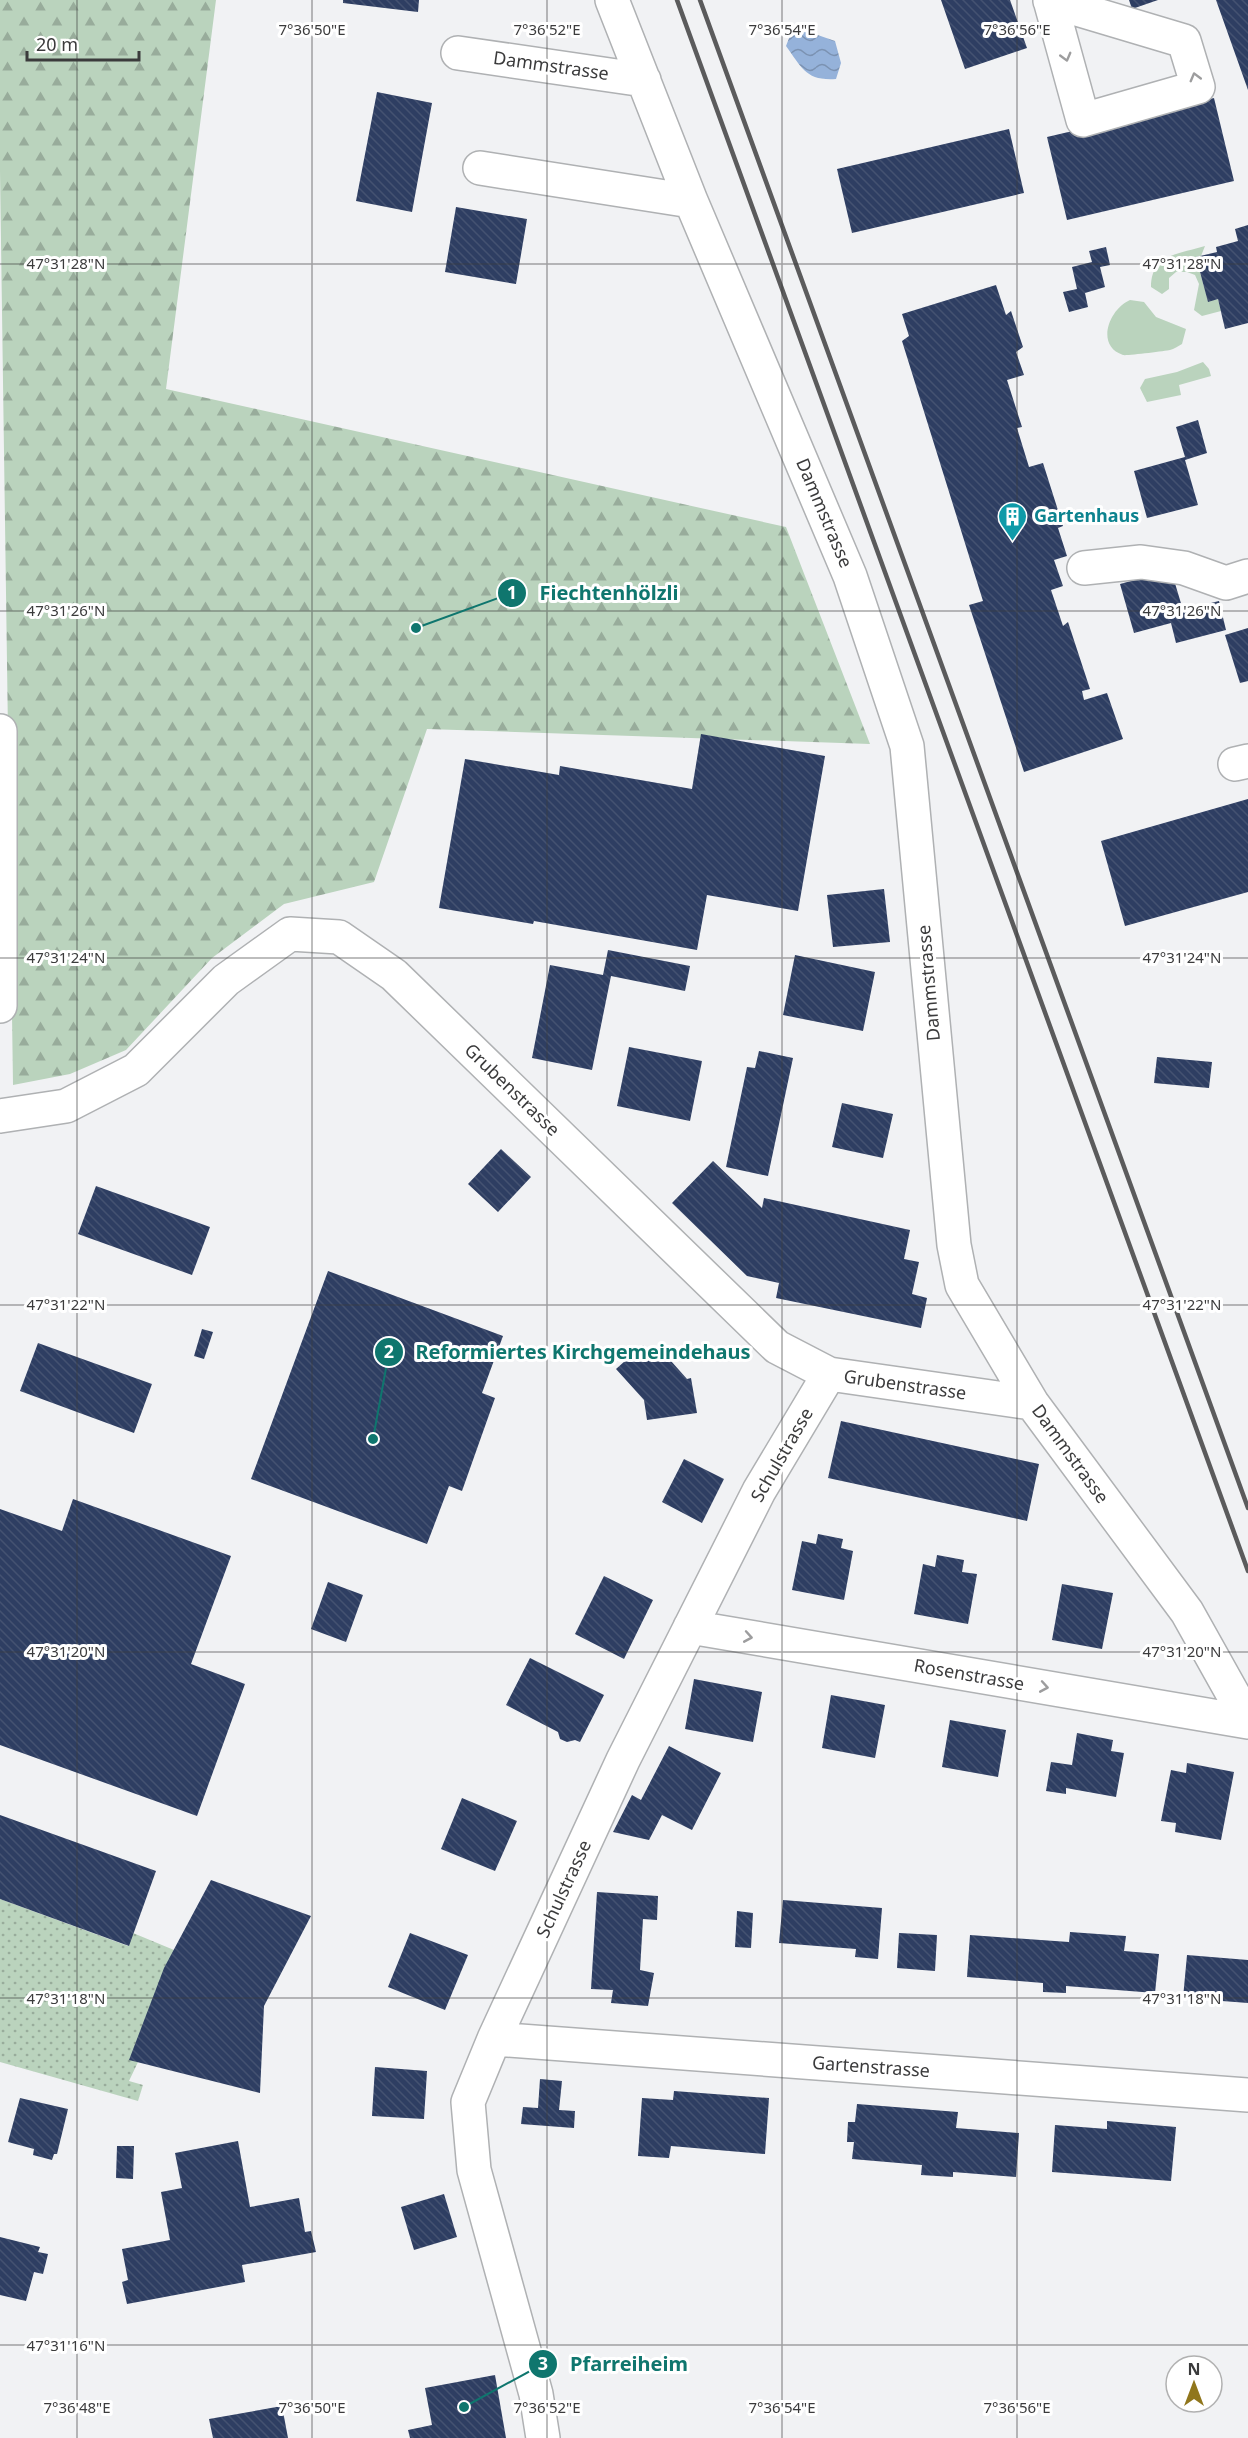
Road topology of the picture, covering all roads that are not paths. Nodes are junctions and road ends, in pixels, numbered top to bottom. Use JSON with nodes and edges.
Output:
{"nodes":[{"id":1,"x":612,"y":0,"type":"edge"},
{"id":2,"x":1050,"y":0,"type":"edge"},
{"id":3,"x":458,"y":52,"type":"dead end"},
{"id":4,"x":644,"y":80,"type":"junction"},
{"id":5,"x":480,"y":168,"type":"dead end"},
{"id":6,"x":691,"y":201,"type":"junction"},
{"id":7,"x":1084,"y":568,"type":"dead end"},
{"id":8,"x":1248,"y":576,"type":"edge"},
{"id":9,"x":0,"y":731,"type":"edge"},
{"id":10,"x":0,"y":1006,"type":"edge"},
{"id":11,"x":0,"y":1116,"type":"edge"},
{"id":12,"x":829,"y":1374,"type":"junction"},
{"id":13,"x":1032,"y":1402,"type":"junction"},
{"id":14,"x":690,"y":1627,"type":"junction"},
{"id":15,"x":1248,"y":1721,"type":"edge"},
{"id":16,"x":494,"y":2039,"type":"junction"},
{"id":17,"x":1248,"y":2095,"type":"edge"},
{"id":18,"x":543,"y":2438,"type":"edge"}],
"edges":[{"from":1,"to":4,"type":"street","name":"Dammstrasse"},
{"from":2,"to":2,"type":"street","one_way":true},
{"from":3,"to":4,"type":"street","name":"Dammstrasse"},
{"from":4,"to":6,"type":"street","name":"Dammstrasse"},
{"from":5,"to":6,"type":"street"},
{"from":6,"to":13,"type":"street","name":"Dammstrasse"},
{"from":7,"to":8,"type":"street"},
{"from":9,"to":10,"type":"street"},
{"from":11,"to":12,"type":"street","name":"Grubenstrasse"},
{"from":12,"to":13,"type":"street","name":"Grubenstrasse"},
{"from":12,"to":14,"type":"street","name":"Schulstrasse"},
{"from":13,"to":15,"type":"street","name":"Dammstrasse"},
{"from":14,"to":15,"type":"street","name":"Rosenstrasse","one_way":true},
{"from":14,"to":16,"type":"street","name":"Schulstrasse"},
{"from":16,"to":17,"type":"street","name":"Gartenstrasse"},
{"from":16,"to":18,"type":"street","name":"Schulstrasse"}]}
